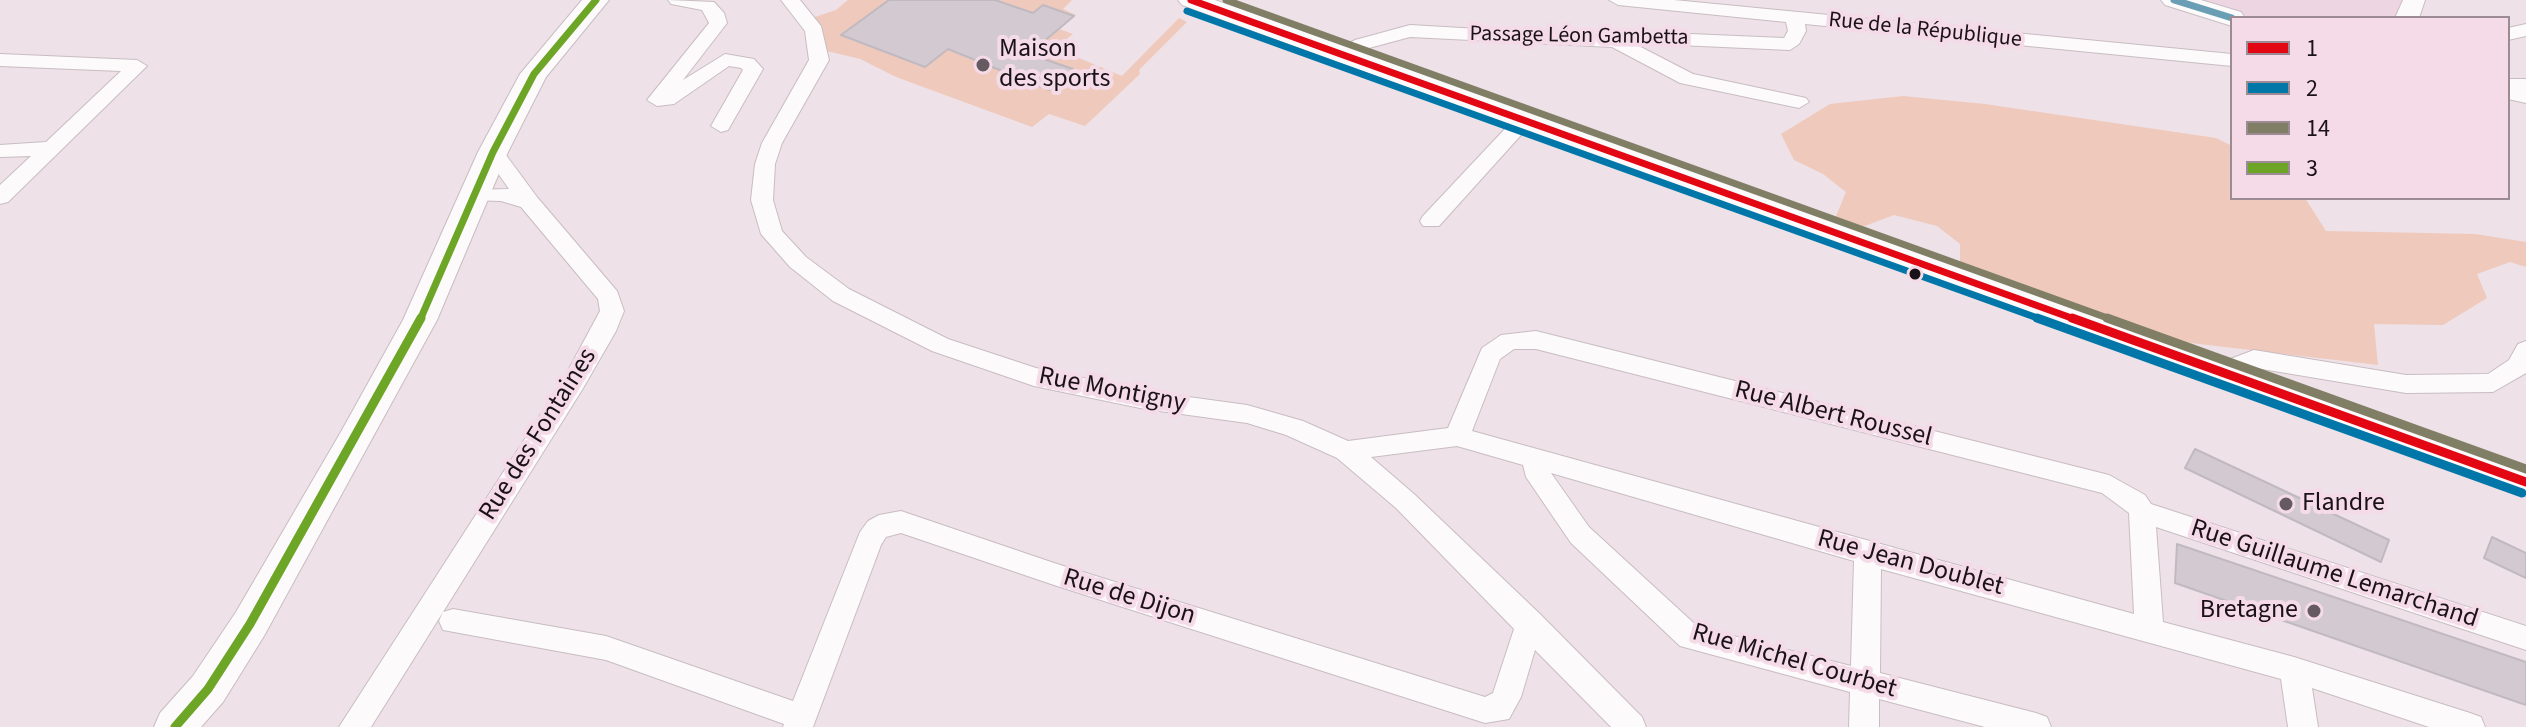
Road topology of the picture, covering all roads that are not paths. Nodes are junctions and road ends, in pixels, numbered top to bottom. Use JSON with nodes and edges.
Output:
{"nodes":[{"id":1,"x":596,"y":0,"type":"edge"},
{"id":2,"x":677,"y":0,"type":"edge"},
{"id":3,"x":790,"y":0,"type":"edge"},
{"id":4,"x":1191,"y":0,"type":"edge"},
{"id":5,"x":1618,"y":0,"type":"edge"},
{"id":6,"x":2174,"y":0,"type":"edge"},
{"id":7,"x":1724,"y":5,"type":"edge"},
{"id":8,"x":2230,"y":17,"type":"edge"},
{"id":9,"x":1795,"y":18,"type":"junction"},
{"id":10,"x":1615,"y":41,"type":"junction"},
{"id":11,"x":1348,"y":56,"type":"junction"},
{"id":12,"x":0,"y":60,"type":"edge"},
{"id":13,"x":2230,"y":60,"type":"edge"},
{"id":14,"x":1799,"y":102,"type":"dead end"},
{"id":15,"x":1524,"y":120,"type":"junction"},
{"id":16,"x":721,"y":126,"type":"dead end"},
{"id":17,"x":49,"y":148,"type":"junction"},
{"id":18,"x":0,"y":151,"type":"edge"},
{"id":19,"x":493,"y":152,"type":"junction"},
{"id":20,"x":476,"y":195,"type":"junction"},
{"id":21,"x":0,"y":197,"type":"edge"},
{"id":22,"x":529,"y":202,"type":"junction"},
{"id":23,"x":1431,"y":221,"type":"dead end"},
{"id":24,"x":2526,"y":350,"type":"edge"},
{"id":25,"x":2232,"y":376,"type":"junction"},
{"id":26,"x":1457,"y":436,"type":"junction"},
{"id":27,"x":1346,"y":451,"type":"junction"},
{"id":28,"x":1537,"y":458,"type":"junction"},
{"id":29,"x":2526,"y":482,"type":"edge"},
{"id":30,"x":2142,"y":512,"type":"junction"},
{"id":31,"x":1868,"y":554,"type":"junction"},
{"id":32,"x":453,"y":621,"type":"dead end"},
{"id":33,"x":1530,"y":623,"type":"junction"},
{"id":34,"x":2149,"y":629,"type":"junction"},
{"id":35,"x":2526,"y":638,"type":"edge"},
{"id":36,"x":2294,"y":670,"type":"junction"},
{"id":37,"x":1865,"y":684,"type":"junction"},
{"id":38,"x":800,"y":722,"type":"edge"},
{"id":39,"x":175,"y":727,"type":"edge"},
{"id":40,"x":354,"y":727,"type":"edge"},
{"id":41,"x":1631,"y":727,"type":"edge"},
{"id":42,"x":1864,"y":727,"type":"edge"},
{"id":43,"x":2036,"y":727,"type":"edge"},
{"id":44,"x":2303,"y":727,"type":"edge"},
{"id":45,"x":2470,"y":727,"type":"edge"}],
"edges":[{"from":1,"to":19,"type":"main road"},
{"from":2,"to":16,"type":"street"},
{"from":3,"to":27,"type":"street","name":"Rue Montigny"},
{"from":4,"to":11,"type":"main road"},
{"from":5,"to":7,"type":"street","name":"Rue de la République"},
{"from":6,"to":8,"type":"main road"},
{"from":7,"to":9,"type":"street","name":"Rue de la République"},
{"from":9,"to":10,"type":"street","name":"Passage Léon Gambetta"},
{"from":9,"to":13,"type":"street","name":"Rue de la République"},
{"from":10,"to":11,"type":"street","name":"Passage Léon Gambetta"},
{"from":10,"to":14,"type":"street"},
{"from":11,"to":15,"type":"main road"},
{"from":12,"to":17,"type":"street"},
{"from":15,"to":23,"type":"street"},
{"from":15,"to":25,"type":"main road"},
{"from":17,"to":18,"type":"street"},
{"from":17,"to":21,"type":"street"},
{"from":19,"to":20,"type":"main road"},
{"from":19,"to":22,"type":"street","name":"Rue des Fontaines"},
{"from":20,"to":22,"type":"street"},
{"from":20,"to":39,"type":"main road"},
{"from":22,"to":40,"type":"street","name":"Rue des Fontaines"},
{"from":24,"to":25,"type":"street"},
{"from":25,"to":29,"type":"main road"},
{"from":26,"to":27,"type":"street","name":"Rue Jean Doublet"},
{"from":26,"to":28,"type":"street","name":"Rue Jean Doublet"},
{"from":26,"to":30,"type":"street","name":"Rue Albert Roussel"},
{"from":27,"to":33,"type":"street","name":"Rue Montigny"},
{"from":28,"to":31,"type":"street","name":"Rue Jean Doublet"},
{"from":28,"to":37,"type":"street","name":"Rue Michel Courbet"},
{"from":30,"to":34,"type":"street"},
{"from":30,"to":35,"type":"street","name":"Rue Guillaume Lemarchand"},
{"from":31,"to":34,"type":"street","name":"Rue Jean Doublet"},
{"from":31,"to":37,"type":"street"},
{"from":32,"to":38,"type":"street"},
{"from":33,"to":38,"type":"street","name":"Rue de Dijon"},
{"from":33,"to":41,"type":"street","name":"Rue Montigny"},
{"from":34,"to":36,"type":"street","name":"Rue Jean Doublet"},
{"from":36,"to":44,"type":"street"},
{"from":36,"to":45,"type":"street","name":"Rue Jean Doublet"},
{"from":37,"to":42,"type":"street"},
{"from":37,"to":43,"type":"street","name":"Rue Michel Courbet"}]}
